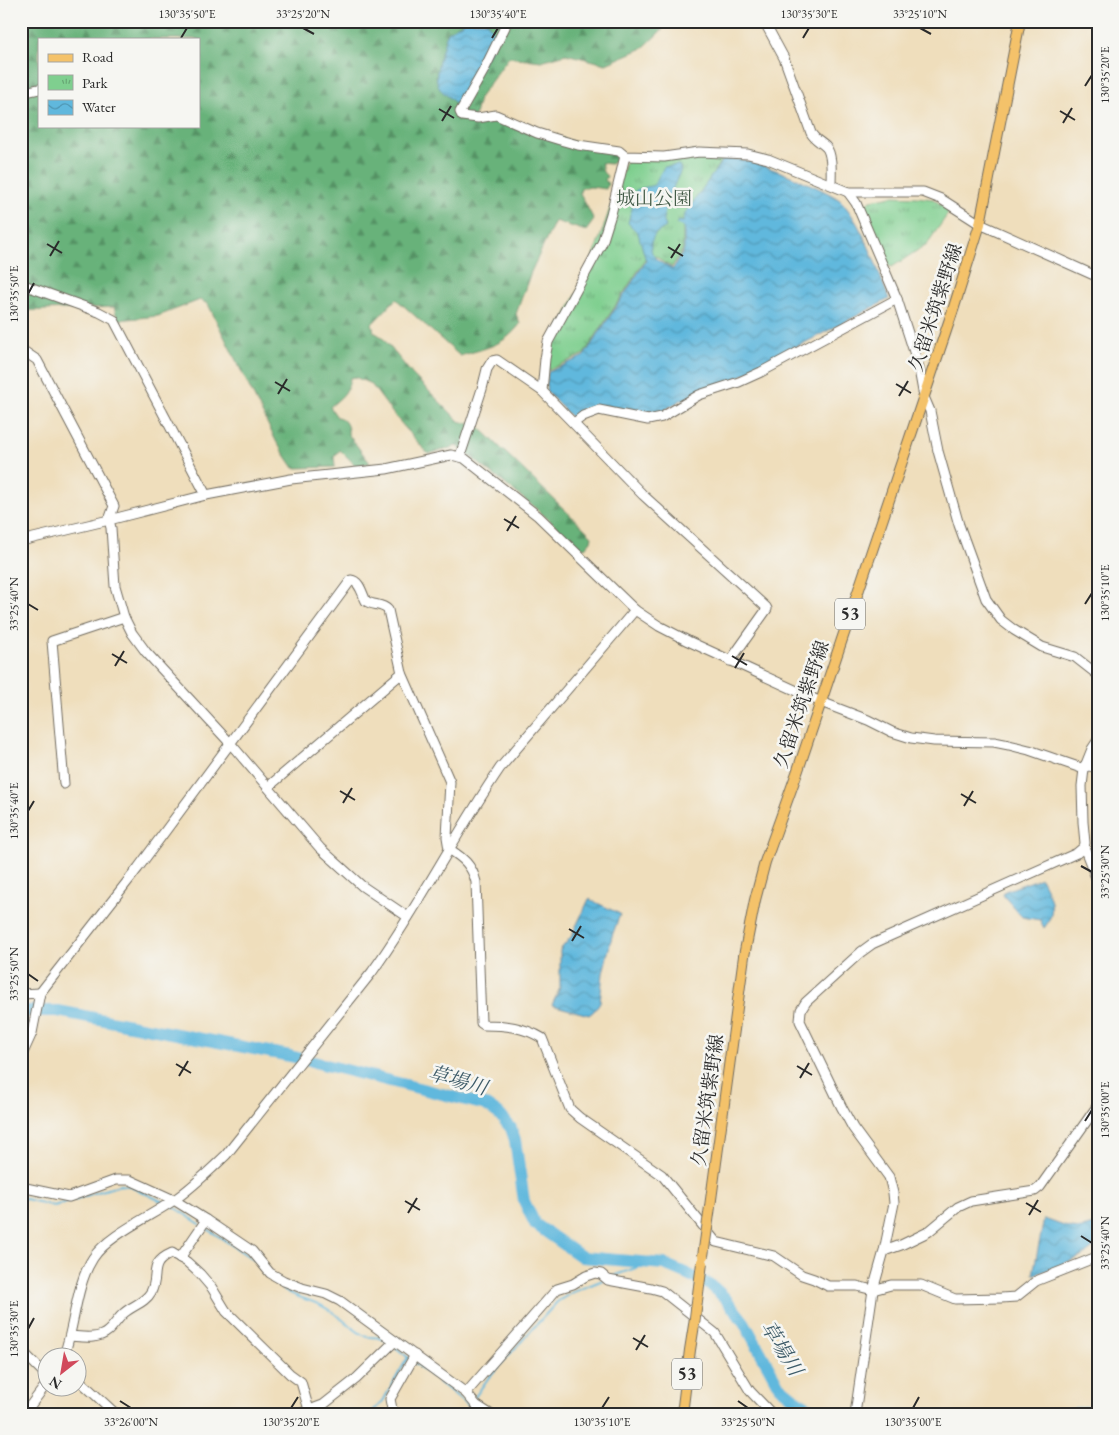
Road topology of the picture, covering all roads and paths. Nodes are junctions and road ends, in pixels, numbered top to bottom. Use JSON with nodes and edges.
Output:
{"nodes":[{"id":1,"x":764,"y":21,"type":"edge"},
{"id":2,"x":1020,"y":21,"type":"edge"},
{"id":3,"x":505,"y":27,"type":"dead end"},
{"id":4,"x":21,"y":89,"type":"edge"},
{"id":5,"x":38,"y":89,"type":"edge"},
{"id":6,"x":625,"y":156,"type":"junction"},
{"id":7,"x":831,"y":184,"type":"junction"},
{"id":8,"x":848,"y":192,"type":"junction"},
{"id":9,"x":980,"y":224,"type":"junction"},
{"id":10,"x":1098,"y":277,"type":"edge"},
{"id":11,"x":21,"y":284,"type":"edge"},
{"id":12,"x":897,"y":298,"type":"junction"},
{"id":13,"x":21,"y":352,"type":"edge"},
{"id":14,"x":542,"y":391,"type":"junction"},
{"id":15,"x":924,"y":397,"type":"junction"},
{"id":16,"x":574,"y":423,"type":"junction"},
{"id":17,"x":460,"y":456,"type":"junction"},
{"id":18,"x":206,"y":495,"type":"junction"},
{"id":19,"x":109,"y":520,"type":"junction"},
{"id":20,"x":21,"y":541,"type":"edge"},
{"id":21,"x":635,"y":610,"type":"junction"},
{"id":22,"x":124,"y":617,"type":"junction"},
{"id":23,"x":730,"y":661,"type":"junction"},
{"id":24,"x":402,"y":673,"type":"junction"},
{"id":25,"x":1098,"y":674,"type":"edge"},
{"id":26,"x":821,"y":702,"type":"junction"},
{"id":27,"x":1098,"y":740,"type":"edge"},
{"id":28,"x":230,"y":743,"type":"junction"},
{"id":29,"x":1084,"y":767,"type":"junction"},
{"id":30,"x":1098,"y":768,"type":"edge"},
{"id":31,"x":64,"y":784,"type":"dead end"},
{"id":32,"x":268,"y":787,"type":"junction"},
{"id":33,"x":1084,"y":847,"type":"junction"},
{"id":34,"x":449,"y":849,"type":"junction"},
{"id":35,"x":1098,"y":883,"type":"edge"},
{"id":36,"x":408,"y":917,"type":"junction"},
{"id":37,"x":40,"y":993,"type":"junction"},
{"id":38,"x":21,"y":994,"type":"edge"},
{"id":39,"x":21,"y":1056,"type":"edge"},
{"id":40,"x":1098,"y":1105,"type":"edge"},
{"id":41,"x":21,"y":1187,"type":"edge"},
{"id":42,"x":174,"y":1200,"type":"junction"},
{"id":43,"x":206,"y":1220,"type":"junction"},
{"id":44,"x":884,"y":1251,"type":"junction"},
{"id":45,"x":180,"y":1258,"type":"junction"},
{"id":46,"x":1098,"y":1258,"type":"edge"},
{"id":47,"x":873,"y":1290,"type":"junction"},
{"id":48,"x":71,"y":1336,"type":"junction"},
{"id":49,"x":395,"y":1341,"type":"junction"},
{"id":50,"x":67,"y":1348,"type":"edge"},
{"id":51,"x":21,"y":1350,"type":"edge"},
{"id":52,"x":415,"y":1355,"type":"junction"},
{"id":53,"x":38,"y":1366,"type":"edge"},
{"id":54,"x":88,"y":1387,"type":"edge"},
{"id":55,"x":466,"y":1393,"type":"junction"},
{"id":56,"x":38,"y":1395,"type":"edge"},
{"id":57,"x":309,"y":1410,"type":"junction"},
{"id":58,"x":855,"y":1411,"type":"edge"},
{"id":59,"x":24,"y":1414,"type":"edge"},
{"id":60,"x":116,"y":1414,"type":"edge"},
{"id":61,"x":299,"y":1414,"type":"edge"},
{"id":62,"x":393,"y":1414,"type":"edge"},
{"id":63,"x":490,"y":1414,"type":"edge"},
{"id":64,"x":682,"y":1414,"type":"edge"},
{"id":65,"x":772,"y":1414,"type":"edge"}],
"edges":[{"from":1,"to":7,"type":"street"},
{"from":2,"to":9,"type":"main road","name":"久留米筑紫野線","number":"53"},
{"from":3,"to":6,"type":"street"},
{"from":4,"to":5,"type":"street"},
{"from":6,"to":7,"type":"street"},
{"from":6,"to":14,"type":"street"},
{"from":7,"to":8,"type":"street"},
{"from":8,"to":9,"type":"street"},
{"from":8,"to":12,"type":"street"},
{"from":9,"to":10,"type":"street"},
{"from":9,"to":15,"type":"main road","name":"久留米筑紫野線","number":"53"},
{"from":11,"to":18,"type":"street"},
{"from":12,"to":15,"type":"street"},
{"from":12,"to":16,"type":"street"},
{"from":13,"to":19,"type":"street"},
{"from":14,"to":16,"type":"street"},
{"from":14,"to":17,"type":"street"},
{"from":15,"to":25,"type":"street"},
{"from":15,"to":26,"type":"main road","name":"久留米筑紫野線","number":"53"},
{"from":16,"to":23,"type":"street"},
{"from":17,"to":18,"type":"street"},
{"from":17,"to":21,"type":"street"},
{"from":18,"to":19,"type":"street"},
{"from":19,"to":20,"type":"street"},
{"from":19,"to":22,"type":"street"},
{"from":21,"to":23,"type":"street"},
{"from":21,"to":34,"type":"street"},
{"from":22,"to":28,"type":"street"},
{"from":22,"to":31,"type":"street"},
{"from":23,"to":26,"type":"street"},
{"from":24,"to":28,"type":"street"},
{"from":24,"to":32,"type":"street"},
{"from":24,"to":34,"type":"street"},
{"from":26,"to":29,"type":"street"},
{"from":26,"to":64,"type":"main road","name":"久留米筑紫野線","number":"53","bridge":true},
{"from":27,"to":29,"type":"street"},
{"from":28,"to":32,"type":"street"},
{"from":28,"to":37,"type":"street"},
{"from":29,"to":30,"type":"street"},
{"from":29,"to":33,"type":"street"},
{"from":32,"to":36,"type":"street"},
{"from":33,"to":35,"type":"street"},
{"from":33,"to":44,"type":"street"},
{"from":34,"to":36,"type":"street"},
{"from":34,"to":47,"type":"street"},
{"from":36,"to":42,"type":"street"},
{"from":37,"to":38,"type":"street"},
{"from":37,"to":39,"type":"street"},
{"from":40,"to":44,"type":"street"},
{"from":41,"to":42,"type":"street"},
{"from":42,"to":43,"type":"street"},
{"from":42,"to":48,"type":"street"},
{"from":43,"to":45,"type":"street"},
{"from":43,"to":49,"type":"street"},
{"from":44,"to":47,"type":"street"},
{"from":45,"to":48,"type":"street"},
{"from":45,"to":57,"type":"street"},
{"from":46,"to":47,"type":"street"},
{"from":47,"to":58,"type":"street"},
{"from":48,"to":50,"type":"street"},
{"from":49,"to":52,"type":"street"},
{"from":49,"to":57,"type":"street"},
{"from":51,"to":53,"type":"street"},
{"from":52,"to":55,"type":"street"},
{"from":52,"to":62,"type":"street"},
{"from":54,"to":60,"type":"street"},
{"from":55,"to":63,"type":"street"},
{"from":55,"to":65,"type":"street"},
{"from":56,"to":59,"type":"street"},
{"from":57,"to":61,"type":"street"}]}
